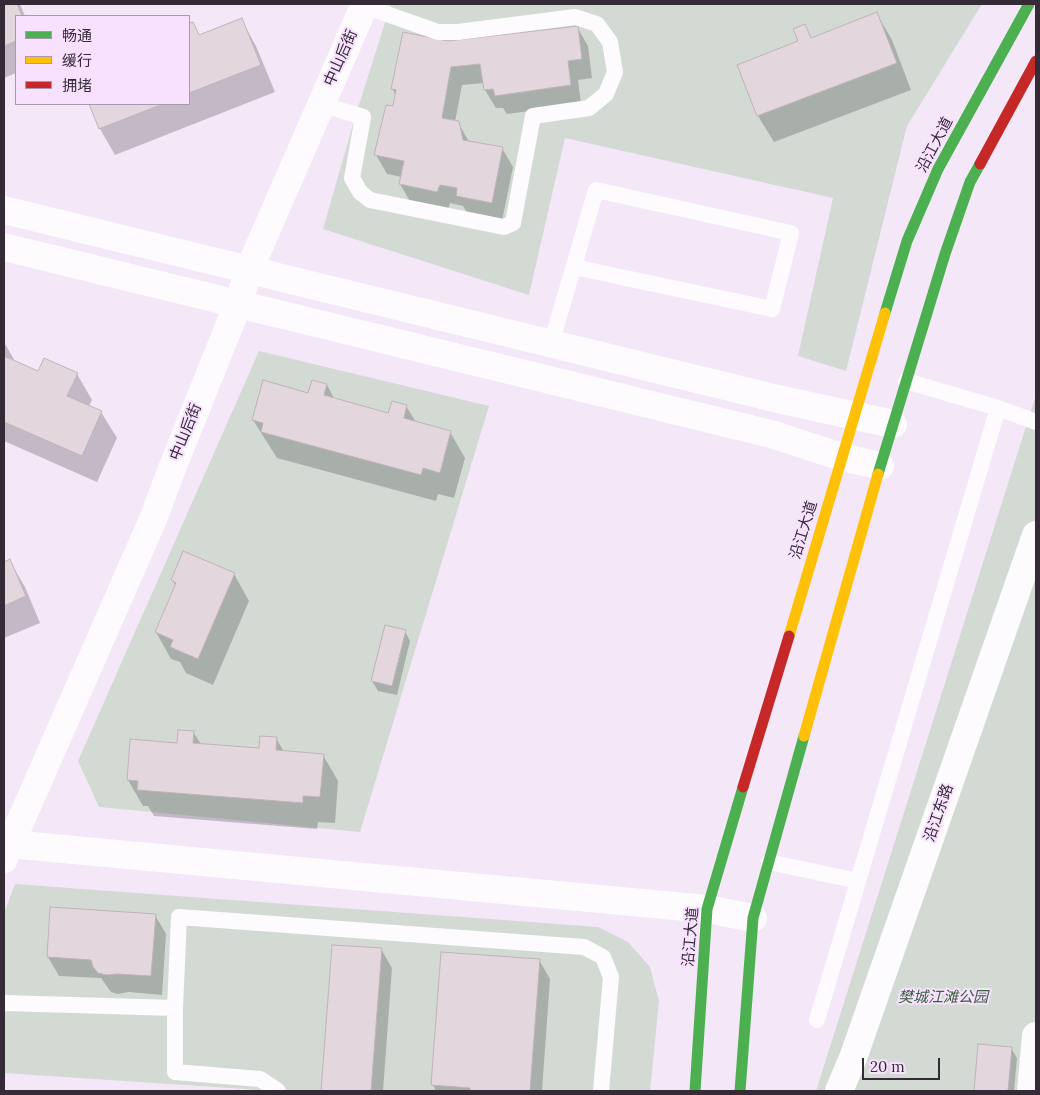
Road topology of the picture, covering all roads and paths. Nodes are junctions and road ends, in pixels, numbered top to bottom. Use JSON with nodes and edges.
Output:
{"nodes":[{"id":1,"x":1029,"y":4,"type":"edge"},
{"id":2,"x":364,"y":5,"type":"edge"},
{"id":3,"x":1036,"y":61,"type":"edge"},
{"id":4,"x":321,"y":104,"type":"junction"},
{"id":5,"x":4,"y":210,"type":"edge"},
{"id":6,"x":4,"y":247,"type":"edge"},
{"id":7,"x":574,"y":267,"type":"junction"},
{"id":8,"x":249,"y":270,"type":"junction"},
{"id":9,"x":238,"y":304,"type":"junction"},
{"id":10,"x":551,"y":344,"type":"junction"},
{"id":11,"x":906,"y":381,"type":"junction"},
{"id":12,"x":998,"y":408,"type":"junction"},
{"id":13,"x":854,"y":415,"type":"junction"},
{"id":14,"x":1036,"y":422,"type":"edge"},
{"id":15,"x":893,"y":424,"type":"junction"},
{"id":16,"x":842,"y":457,"type":"junction"},
{"id":17,"x":880,"y":466,"type":"junction"},
{"id":18,"x":1036,"y":535,"type":"edge"},
{"id":19,"x":7,"y":852,"type":"edge"},
{"id":20,"x":769,"y":862,"type":"junction"},
{"id":21,"x":858,"y":880,"type":"junction"},
{"id":22,"x":707,"y":909,"type":"junction"},
{"id":23,"x":753,"y":918,"type":"junction"},
{"id":24,"x":4,"y":1002,"type":"edge"},
{"id":25,"x":175,"y":1008,"type":"junction"},
{"id":26,"x":817,"y":1020,"type":"dead end"},
{"id":27,"x":1036,"y":1036,"type":"edge"},
{"id":28,"x":278,"y":1091,"type":"edge"},
{"id":29,"x":601,"y":1091,"type":"edge"},
{"id":30,"x":695,"y":1091,"type":"edge"},
{"id":31,"x":740,"y":1091,"type":"edge"},
{"id":32,"x":839,"y":1091,"type":"edge"},
{"id":33,"x":1031,"y":1091,"type":"edge"}],
"edges":[{"from":1,"to":13,"type":"main road","name":"沿江大道"},
{"from":2,"to":4,"type":"street","name":"中山后街"},
{"from":2,"to":4,"type":"lane"},
{"from":3,"to":11,"type":"main road"},
{"from":4,"to":8,"type":"street","name":"中山后街"},
{"from":5,"to":8,"type":"street"},
{"from":6,"to":9,"type":"street"},
{"from":7,"to":7,"type":"lane"},
{"from":7,"to":10,"type":"lane"},
{"from":8,"to":9,"type":"street","name":"中山后街"},
{"from":8,"to":10,"type":"street"},
{"from":9,"to":16,"type":"street"},
{"from":9,"to":19,"type":"street","name":"中山后街"},
{"from":10,"to":13,"type":"street"},
{"from":11,"to":12,"type":"lane"},
{"from":11,"to":15,"type":"main road"},
{"from":12,"to":14,"type":"lane"},
{"from":12,"to":21,"type":"lane"},
{"from":13,"to":15,"type":"street"},
{"from":13,"to":16,"type":"main road","name":"沿江大道"},
{"from":15,"to":17,"type":"main road"},
{"from":16,"to":17,"type":"street"},
{"from":16,"to":22,"type":"main road","name":"沿江大道"},
{"from":17,"to":20,"type":"main road"},
{"from":18,"to":32,"type":"street","name":"沿江东路"},
{"from":19,"to":22,"type":"street"},
{"from":20,"to":21,"type":"lane"},
{"from":20,"to":23,"type":"main road"},
{"from":21,"to":26,"type":"lane"},
{"from":22,"to":23,"type":"street"},
{"from":22,"to":30,"type":"main road","name":"沿江大道"},
{"from":23,"to":31,"type":"main road"},
{"from":24,"to":25,"type":"lane"},
{"from":25,"to":28,"type":"lane"},
{"from":25,"to":29,"type":"lane"},
{"from":27,"to":33,"type":"street"}]}
